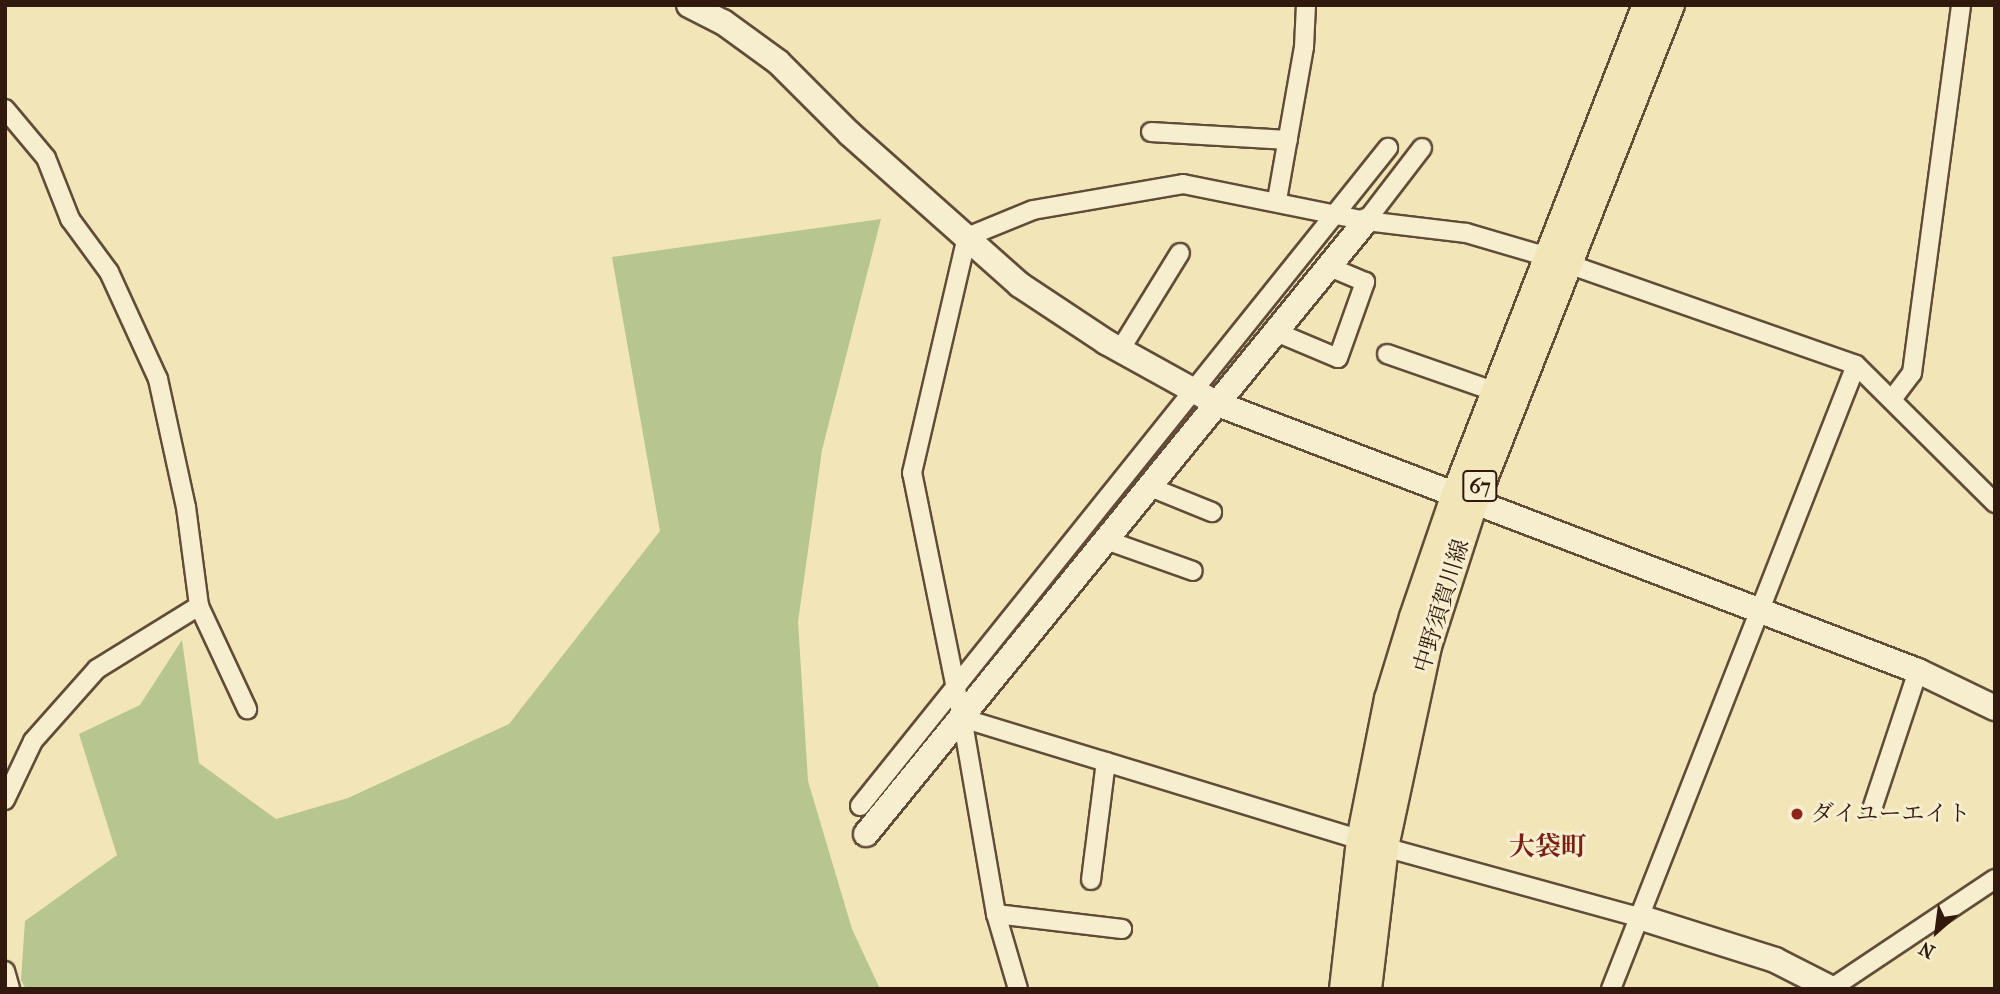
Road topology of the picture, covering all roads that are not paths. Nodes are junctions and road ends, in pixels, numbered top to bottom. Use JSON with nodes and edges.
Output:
{"nodes":[{"id":1,"x":689,"y":5,"type":"edge"},
{"id":2,"x":1306,"y":5,"type":"edge"},
{"id":3,"x":1647,"y":5,"type":"edge"},
{"id":4,"x":1670,"y":5,"type":"edge"},
{"id":5,"x":1961,"y":5,"type":"edge"},
{"id":6,"x":5,"y":110,"type":"edge"},
{"id":7,"x":1151,"y":132,"type":"dead end"},
{"id":8,"x":1287,"y":141,"type":"junction"},
{"id":9,"x":1388,"y":148,"type":"dead end"},
{"id":10,"x":1422,"y":148,"type":"dead end"},
{"id":11,"x":1277,"y":200,"type":"junction"},
{"id":12,"x":1335,"y":214,"type":"junction"},
{"id":13,"x":1366,"y":221,"type":"junction"},
{"id":14,"x":967,"y":237,"type":"junction"},
{"id":15,"x":1180,"y":253,"type":"dead end"},
{"id":16,"x":1558,"y":261,"type":"junction"},
{"id":17,"x":1329,"y":267,"type":"junction"},
{"id":18,"x":1276,"y":332,"type":"junction"},
{"id":19,"x":1120,"y":350,"type":"junction"},
{"id":20,"x":1387,"y":354,"type":"dead end"},
{"id":21,"x":1856,"y":365,"type":"junction"},
{"id":22,"x":1194,"y":390,"type":"junction"},
{"id":23,"x":1496,"y":392,"type":"junction"},
{"id":24,"x":1893,"y":398,"type":"junction"},
{"id":25,"x":1218,"y":404,"type":"junction"},
{"id":26,"x":1150,"y":487,"type":"junction"},
{"id":27,"x":1464,"y":501,"type":"junction"},
{"id":28,"x":1995,"y":503,"type":"edge"},
{"id":29,"x":1212,"y":512,"type":"dead end"},
{"id":30,"x":1106,"y":540,"type":"junction"},
{"id":31,"x":1193,"y":571,"type":"dead end"},
{"id":32,"x":199,"y":606,"type":"junction"},
{"id":33,"x":1760,"y":614,"type":"junction"},
{"id":34,"x":1918,"y":671,"type":"junction"},
{"id":35,"x":956,"y":684,"type":"junction"},
{"id":36,"x":1995,"y":708,"type":"edge"},
{"id":37,"x":247,"y":709,"type":"dead end"},
{"id":38,"x":962,"y":718,"type":"junction"},
{"id":39,"x":1106,"y":762,"type":"junction"},
{"id":40,"x":5,"y":800,"type":"edge"},
{"id":41,"x":860,"y":806,"type":"dead end"},
{"id":42,"x":1872,"y":809,"type":"dead end"},
{"id":43,"x":866,"y":834,"type":"dead end"},
{"id":44,"x":1372,"y":844,"type":"junction"},
{"id":45,"x":1995,"y":879,"type":"edge"},
{"id":46,"x":1091,"y":880,"type":"dead end"},
{"id":47,"x":996,"y":914,"type":"junction"},
{"id":48,"x":1639,"y":918,"type":"junction"},
{"id":49,"x":1122,"y":929,"type":"dead end"},
{"id":50,"x":5,"y":971,"type":"edge"},
{"id":51,"x":10,"y":989,"type":"edge"},
{"id":52,"x":1018,"y":989,"type":"edge"},
{"id":53,"x":1344,"y":989,"type":"edge"},
{"id":54,"x":1367,"y":989,"type":"edge"},
{"id":55,"x":1611,"y":989,"type":"edge"},
{"id":56,"x":1832,"y":989,"type":"edge"}],
"edges":[{"from":1,"to":14,"type":"street"},
{"from":2,"to":8,"type":"street"},
{"from":3,"to":16,"type":"main road","name":"中野須賀川線","number":"67"},
{"from":4,"to":16,"type":"main road","name":"中野須賀川線","number":"67"},
{"from":5,"to":24,"type":"street"},
{"from":6,"to":32,"type":"street"},
{"from":7,"to":8,"type":"street"},
{"from":8,"to":11,"type":"street"},
{"from":9,"to":12,"type":"street"},
{"from":10,"to":13,"type":"street"},
{"from":11,"to":12,"type":"street"},
{"from":11,"to":14,"type":"street"},
{"from":12,"to":13,"type":"street"},
{"from":12,"to":22,"type":"street"},
{"from":13,"to":16,"type":"street"},
{"from":13,"to":17,"type":"street"},
{"from":14,"to":19,"type":"street"},
{"from":14,"to":35,"type":"street"},
{"from":15,"to":19,"type":"street"},
{"from":16,"to":21,"type":"street"},
{"from":16,"to":23,"type":"main road","name":"中野須賀川線","number":"67"},
{"from":16,"to":27,"type":"main road","name":"中野須賀川線","number":"67"},
{"from":17,"to":18,"type":"street"},
{"from":17,"to":18,"type":"street"},
{"from":18,"to":25,"type":"street"},
{"from":19,"to":22,"type":"street"},
{"from":20,"to":23,"type":"street"},
{"from":21,"to":24,"type":"street"},
{"from":21,"to":33,"type":"street"},
{"from":22,"to":25,"type":"street"},
{"from":22,"to":35,"type":"street"},
{"from":23,"to":27,"type":"main road","name":"中野須賀川線","number":"67"},
{"from":24,"to":28,"type":"street"},
{"from":25,"to":26,"type":"street"},
{"from":25,"to":27,"type":"street"},
{"from":26,"to":29,"type":"street"},
{"from":26,"to":30,"type":"street"},
{"from":27,"to":33,"type":"street"},
{"from":27,"to":44,"type":"main road","name":"中野須賀川線","number":"67"},
{"from":30,"to":31,"type":"street"},
{"from":30,"to":38,"type":"street"},
{"from":32,"to":37,"type":"street"},
{"from":32,"to":40,"type":"street"},
{"from":33,"to":34,"type":"street"},
{"from":33,"to":48,"type":"street"},
{"from":34,"to":36,"type":"street"},
{"from":34,"to":42,"type":"street"},
{"from":35,"to":38,"type":"street"},
{"from":35,"to":41,"type":"street"},
{"from":38,"to":39,"type":"street"},
{"from":38,"to":43,"type":"street"},
{"from":38,"to":47,"type":"street"},
{"from":39,"to":44,"type":"street"},
{"from":39,"to":46,"type":"street"},
{"from":44,"to":48,"type":"street"},
{"from":44,"to":53,"type":"main road","name":"中野須賀川線","number":"67"},
{"from":44,"to":54,"type":"main road","name":"中野須賀川線","number":"67"},
{"from":45,"to":56,"type":"street"},
{"from":47,"to":49,"type":"street"},
{"from":47,"to":52,"type":"street"},
{"from":48,"to":55,"type":"street"},
{"from":48,"to":56,"type":"street"},
{"from":50,"to":51,"type":"street"}]}
